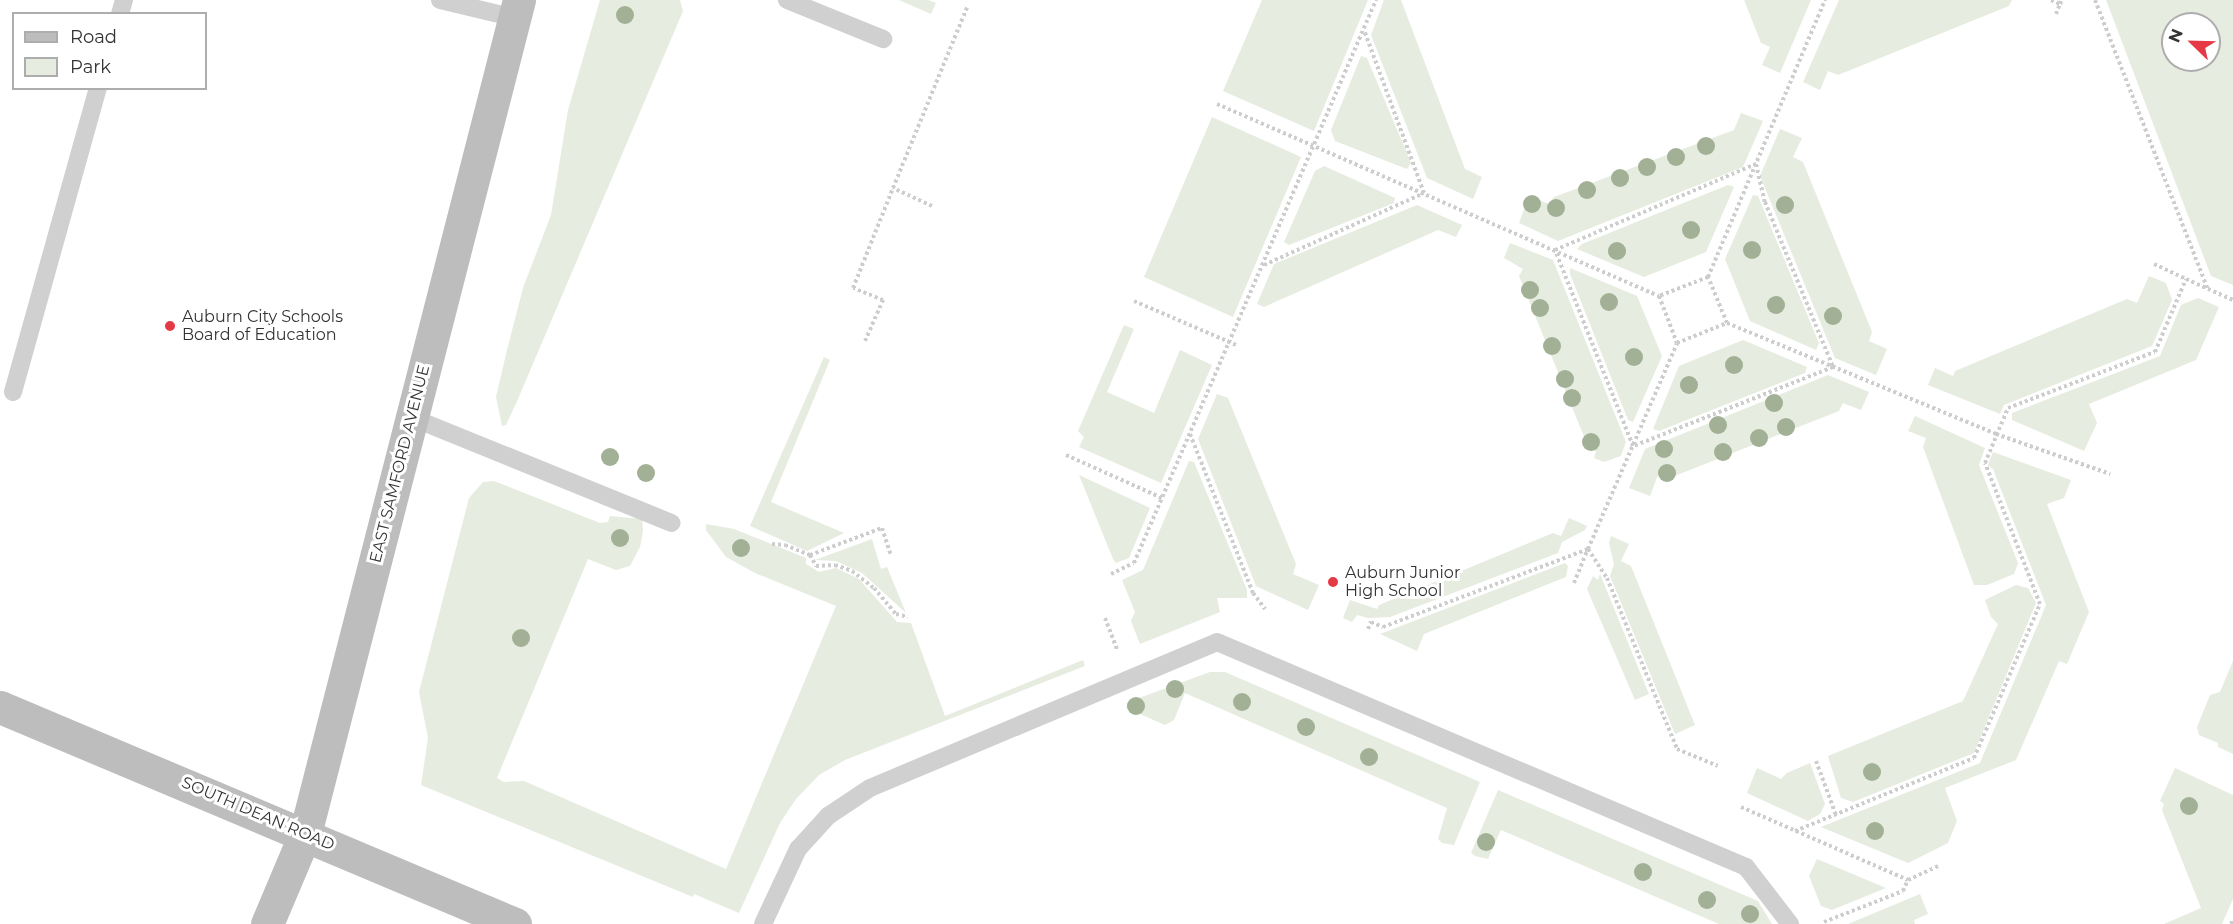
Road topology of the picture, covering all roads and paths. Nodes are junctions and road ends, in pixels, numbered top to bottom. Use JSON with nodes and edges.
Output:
{"nodes":[{"id":1,"x":440,"y":0,"type":"edge"},
{"id":2,"x":787,"y":0,"type":"edge"},
{"id":3,"x":1376,"y":0,"type":"edge"},
{"id":4,"x":1825,"y":0,"type":"edge"},
{"id":5,"x":2051,"y":0,"type":"edge"},
{"id":6,"x":2095,"y":0,"type":"edge"},
{"id":7,"x":2061,"y":2,"type":"edge"},
{"id":8,"x":966,"y":8,"type":"dead end"},
{"id":9,"x":517,"y":9,"type":"edge"},
{"id":10,"x":2056,"y":15,"type":"dead end"},
{"id":11,"x":1364,"y":30,"type":"junction"},
{"id":12,"x":883,"y":39,"type":"dead end"},
{"id":13,"x":98,"y":90,"type":"edge"},
{"id":14,"x":1217,"y":104,"type":"dead end"},
{"id":15,"x":1315,"y":146,"type":"junction"},
{"id":16,"x":1756,"y":164,"type":"junction"},
{"id":17,"x":893,"y":188,"type":"junction"},
{"id":18,"x":1424,"y":193,"type":"junction"},
{"id":19,"x":932,"y":206,"type":"dead end"},
{"id":20,"x":1556,"y":250,"type":"junction"},
{"id":21,"x":2154,"y":264,"type":"dead end"},
{"id":22,"x":1263,"y":265,"type":"junction"},
{"id":23,"x":1708,"y":277,"type":"junction"},
{"id":24,"x":2186,"y":279,"type":"junction"},
{"id":25,"x":2207,"y":288,"type":"junction"},
{"id":26,"x":1659,"y":296,"type":"junction"},
{"id":27,"x":2233,"y":300,"type":"edge"},
{"id":28,"x":1134,"y":301,"type":"dead end"},
{"id":29,"x":1727,"y":323,"type":"junction"},
{"id":30,"x":865,"y":341,"type":"dead end"},
{"id":31,"x":1228,"y":342,"type":"junction"},
{"id":32,"x":1677,"y":342,"type":"junction"},
{"id":33,"x":1236,"y":345,"type":"dead end"},
{"id":34,"x":1833,"y":367,"type":"junction"},
{"id":35,"x":13,"y":392,"type":"dead end"},
{"id":36,"x":412,"y":418,"type":"junction"},
{"id":37,"x":1190,"y":433,"type":"junction"},
{"id":38,"x":1996,"y":434,"type":"junction"},
{"id":39,"x":1633,"y":446,"type":"junction"},
{"id":40,"x":1066,"y":456,"type":"dead end"},
{"id":41,"x":2110,"y":474,"type":"dead end"},
{"id":42,"x":1162,"y":498,"type":"junction"},
{"id":43,"x":672,"y":523,"type":"dead end"},
{"id":44,"x":772,"y":544,"type":"dead end"},
{"id":45,"x":1588,"y":549,"type":"junction"},
{"id":46,"x":810,"y":555,"type":"junction"},
{"id":47,"x":891,"y":555,"type":"dead end"},
{"id":48,"x":1111,"y":574,"type":"dead end"},
{"id":49,"x":1574,"y":583,"type":"dead end"},
{"id":50,"x":1265,"y":609,"type":"dead end"},
{"id":51,"x":908,"y":617,"type":"dead end"},
{"id":52,"x":1106,"y":618,"type":"dead end"},
{"id":53,"x":1368,"y":629,"type":"dead end"},
{"id":54,"x":1120,"y":659,"type":"dead end"},
{"id":55,"x":0,"y":706,"type":"edge"},
{"id":56,"x":1816,"y":761,"type":"dead end"},
{"id":57,"x":1718,"y":766,"type":"dead end"},
{"id":58,"x":1740,"y":807,"type":"dead end"},
{"id":59,"x":1836,"y":815,"type":"junction"},
{"id":60,"x":1796,"y":831,"type":"junction"},
{"id":61,"x":305,"y":834,"type":"junction"},
{"id":62,"x":1940,"y":865,"type":"dead end"},
{"id":63,"x":1908,"y":880,"type":"junction"},
{"id":64,"x":2233,"y":919,"type":"edge"},
{"id":65,"x":1824,"y":922,"type":"dead end"},
{"id":66,"x":267,"y":924,"type":"edge"},
{"id":67,"x":514,"y":924,"type":"edge"},
{"id":68,"x":763,"y":924,"type":"edge"},
{"id":69,"x":1790,"y":924,"type":"edge"},
{"id":70,"x":2231,"y":924,"type":"edge"}],
"edges":[{"from":1,"to":9,"type":"lane"},
{"from":2,"to":12,"type":"lane"},
{"from":3,"to":11,"type":"path"},
{"from":4,"to":16,"type":"path"},
{"from":5,"to":7,"type":"path"},
{"from":6,"to":25,"type":"path"},
{"from":7,"to":10,"type":"path"},
{"from":8,"to":17,"type":"path"},
{"from":9,"to":36,"type":"street","name":"EAST SAMFORD AVENUE"},
{"from":11,"to":15,"type":"path"},
{"from":11,"to":18,"type":"path"},
{"from":13,"to":35,"type":"lane"},
{"from":14,"to":15,"type":"path"},
{"from":15,"to":18,"type":"path"},
{"from":15,"to":22,"type":"path"},
{"from":16,"to":20,"type":"path"},
{"from":16,"to":23,"type":"path"},
{"from":16,"to":34,"type":"path"},
{"from":17,"to":19,"type":"path"},
{"from":17,"to":30,"type":"path"},
{"from":18,"to":20,"type":"path"},
{"from":18,"to":22,"type":"path"},
{"from":20,"to":26,"type":"path"},
{"from":20,"to":39,"type":"path"},
{"from":21,"to":24,"type":"path"},
{"from":22,"to":31,"type":"path"},
{"from":23,"to":26,"type":"path"},
{"from":23,"to":29,"type":"path"},
{"from":24,"to":25,"type":"path"},
{"from":24,"to":38,"type":"path"},
{"from":25,"to":27,"type":"path"},
{"from":26,"to":32,"type":"path"},
{"from":28,"to":31,"type":"path"},
{"from":29,"to":32,"type":"path"},
{"from":29,"to":34,"type":"path"},
{"from":31,"to":33,"type":"path"},
{"from":31,"to":37,"type":"path"},
{"from":32,"to":39,"type":"path"},
{"from":34,"to":38,"type":"path"},
{"from":34,"to":39,"type":"path"},
{"from":36,"to":43,"type":"lane"},
{"from":36,"to":61,"type":"street","name":"EAST SAMFORD AVENUE"},
{"from":37,"to":42,"type":"path"},
{"from":37,"to":50,"type":"path"},
{"from":38,"to":41,"type":"path"},
{"from":38,"to":59,"type":"path"},
{"from":39,"to":45,"type":"path"},
{"from":40,"to":42,"type":"path"},
{"from":42,"to":48,"type":"path"},
{"from":44,"to":46,"type":"path"},
{"from":45,"to":49,"type":"path"},
{"from":45,"to":53,"type":"path"},
{"from":45,"to":57,"type":"path"},
{"from":46,"to":47,"type":"path"},
{"from":46,"to":51,"type":"path"},
{"from":52,"to":54,"type":"path"},
{"from":55,"to":61,"type":"street","name":"SOUTH DEAN ROAD"},
{"from":56,"to":59,"type":"path"},
{"from":58,"to":60,"type":"path"},
{"from":59,"to":60,"type":"path"},
{"from":60,"to":63,"type":"path"},
{"from":61,"to":66,"type":"street","name":"EAST SAMFORD AVENUE"},
{"from":61,"to":67,"type":"street","name":"SOUTH DEAN ROAD"},
{"from":62,"to":63,"type":"path"},
{"from":63,"to":65,"type":"path"},
{"from":64,"to":70,"type":"path"},
{"from":68,"to":69,"type":"lane"}]}
